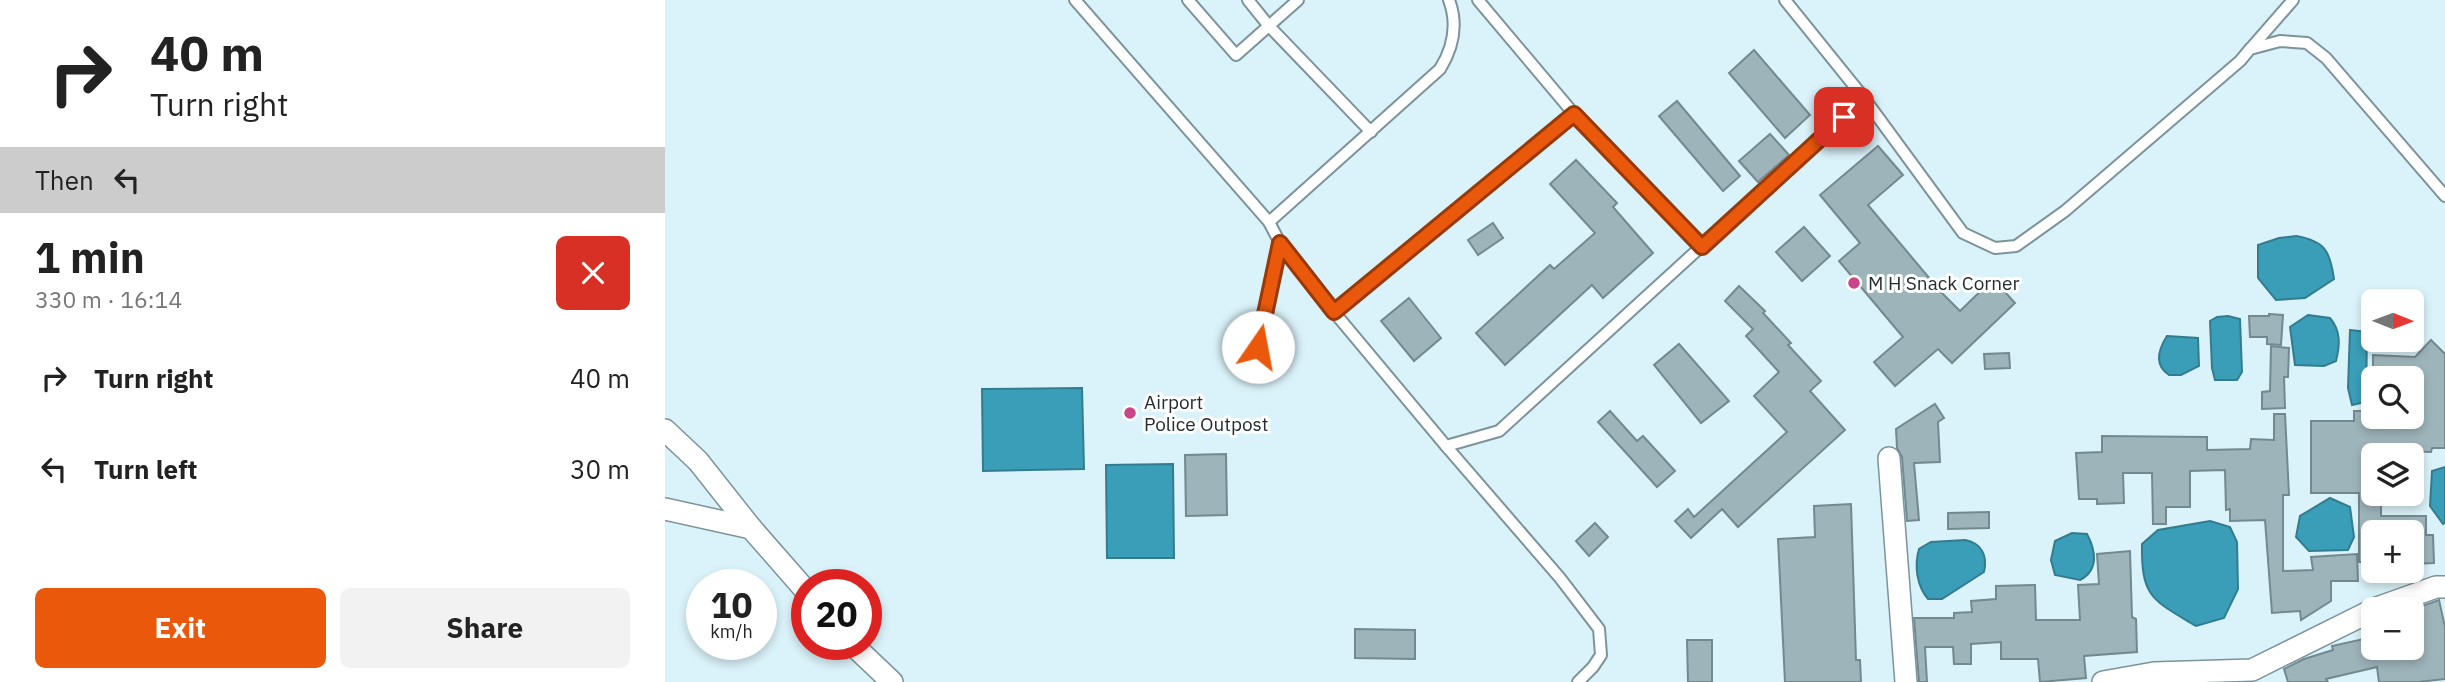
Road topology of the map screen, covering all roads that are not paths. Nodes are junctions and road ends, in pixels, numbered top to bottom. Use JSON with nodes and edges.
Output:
{"nodes":[{"id":1,"x":1075,"y":0,"type":"edge"},
{"id":2,"x":1188,"y":0,"type":"edge"},
{"id":3,"x":1248,"y":0,"type":"edge"},
{"id":4,"x":1298,"y":0,"type":"edge"},
{"id":5,"x":1449,"y":0,"type":"edge"},
{"id":6,"x":1478,"y":0,"type":"edge"},
{"id":7,"x":1785,"y":0,"type":"edge"},
{"id":8,"x":2293,"y":0,"type":"edge"},
{"id":9,"x":1269,"y":26,"type":"junction"},
{"id":10,"x":2249,"y":50,"type":"junction"},
{"id":11,"x":1864,"y":99,"type":"junction"},
{"id":12,"x":1574,"y":114,"type":"junction"},
{"id":13,"x":1371,"y":132,"type":"junction"},
{"id":14,"x":2445,"y":196,"type":"edge"},
{"id":15,"x":1269,"y":222,"type":"junction"},
{"id":16,"x":1280,"y":243,"type":"junction"},
{"id":17,"x":1702,"y":247,"type":"junction"},
{"id":18,"x":1334,"y":312,"type":"junction"},
{"id":19,"x":1258,"y":347,"type":"dead end"},
{"id":20,"x":665,"y":430,"type":"edge"},
{"id":21,"x":1446,"y":446,"type":"junction"},
{"id":22,"x":1889,"y":458,"type":"dead end"},
{"id":23,"x":665,"y":509,"type":"edge"},
{"id":24,"x":751,"y":528,"type":"junction"},
{"id":25,"x":791,"y":574,"type":"edge"},
{"id":26,"x":2445,"y":587,"type":"edge"},
{"id":27,"x":2408,"y":597,"type":"edge"},
{"id":28,"x":2361,"y":616,"type":"edge"},
{"id":29,"x":869,"y":660,"type":"edge"},
{"id":30,"x":892,"y":682,"type":"edge"},
{"id":31,"x":1578,"y":682,"type":"edge"},
{"id":32,"x":1906,"y":682,"type":"edge"},
{"id":33,"x":2103,"y":682,"type":"edge"}],
"edges":[{"from":1,"to":15,"type":"lane"},
{"from":2,"to":9,"type":"lane"},
{"from":3,"to":9,"type":"lane"},
{"from":4,"to":9,"type":"lane"},
{"from":5,"to":13,"type":"lane"},
{"from":6,"to":12,"type":"lane"},
{"from":7,"to":11,"type":"lane"},
{"from":8,"to":10,"type":"lane"},
{"from":9,"to":13,"type":"lane"},
{"from":10,"to":11,"type":"lane"},
{"from":10,"to":14,"type":"lane"},
{"from":11,"to":17,"type":"lane"},
{"from":12,"to":17,"type":"lane"},
{"from":12,"to":18,"type":"lane"},
{"from":13,"to":15,"type":"lane"},
{"from":15,"to":16,"type":"lane"},
{"from":16,"to":18,"type":"lane"},
{"from":16,"to":19,"type":"lane"},
{"from":17,"to":21,"type":"lane"},
{"from":18,"to":21,"type":"lane"},
{"from":20,"to":24,"type":"street"},
{"from":21,"to":31,"type":"lane"},
{"from":22,"to":32,"type":"street"},
{"from":23,"to":24,"type":"street"},
{"from":24,"to":25,"type":"street"},
{"from":26,"to":27,"type":"street"},
{"from":28,"to":33,"type":"street"},
{"from":29,"to":30,"type":"street"}]}
